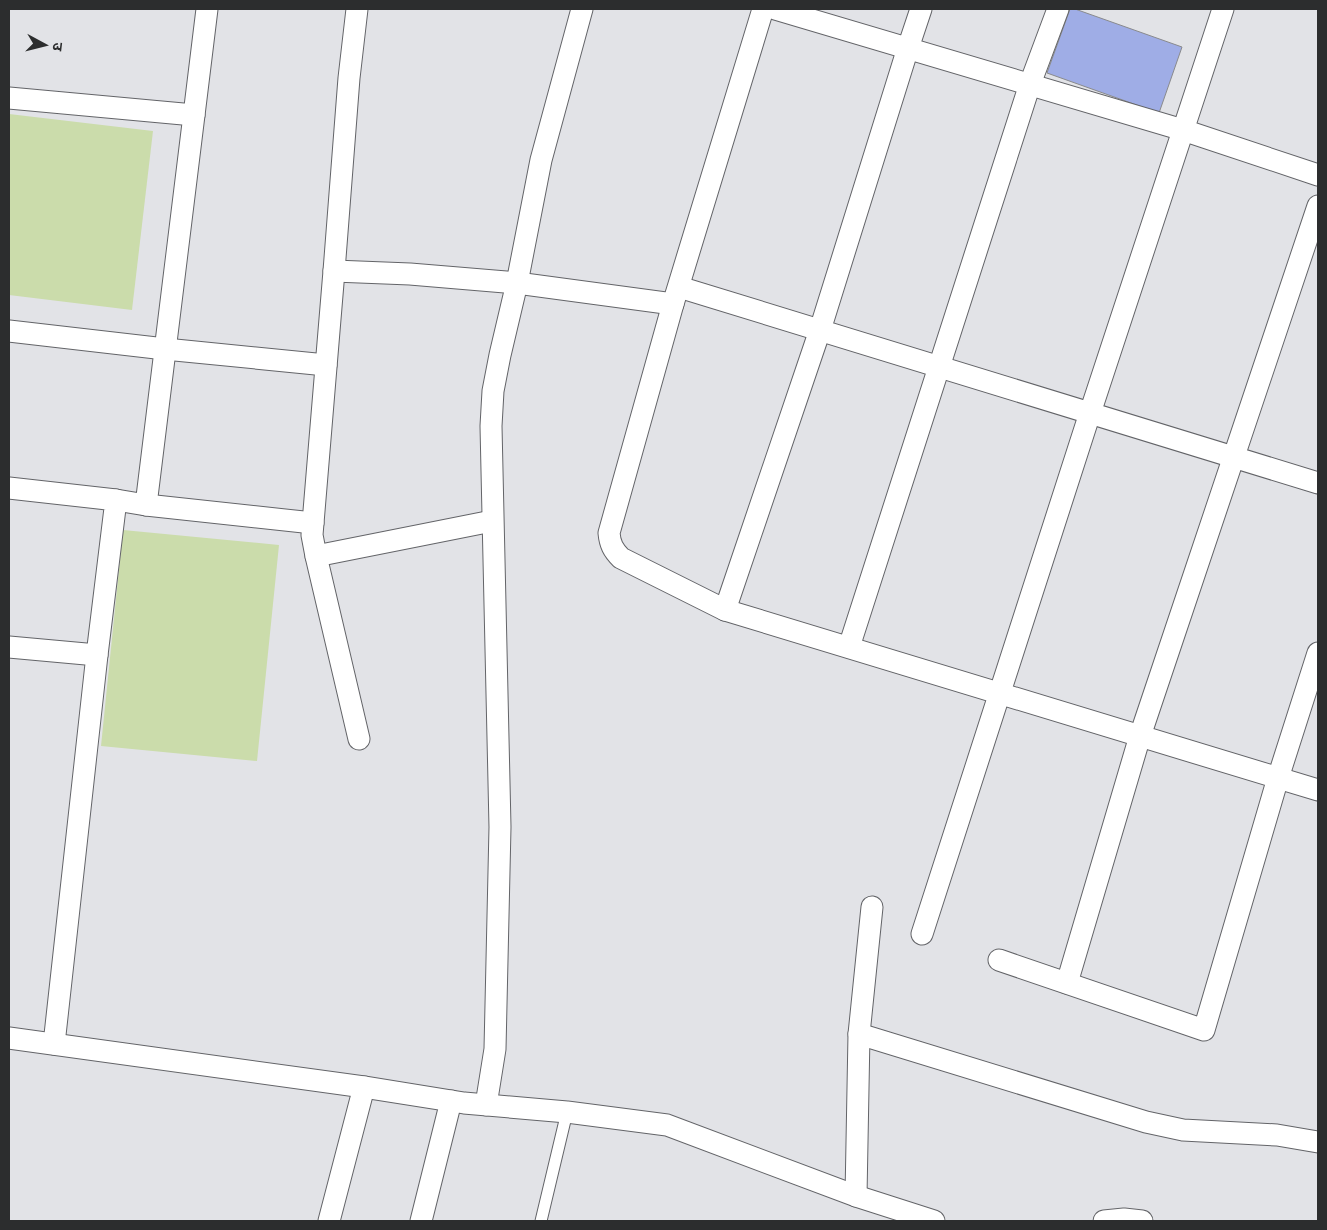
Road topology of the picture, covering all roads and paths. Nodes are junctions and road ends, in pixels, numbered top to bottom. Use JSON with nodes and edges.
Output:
{"nodes":[{"id":1,"x":207,"y":9,"type":"edge"},
{"id":2,"x":357,"y":9,"type":"edge"},
{"id":3,"x":582,"y":9,"type":"edge"},
{"id":4,"x":763,"y":9,"type":"edge"},
{"id":5,"x":775,"y":9,"type":"edge"},
{"id":6,"x":922,"y":9,"type":"edge"},
{"id":7,"x":1058,"y":9,"type":"edge"},
{"id":8,"x":1223,"y":9,"type":"edge"},
{"id":9,"x":908,"y":48,"type":"junction"},
{"id":10,"x":1030,"y":84,"type":"junction"},
{"id":11,"x":9,"y":98,"type":"edge"},
{"id":12,"x":194,"y":115,"type":"junction"},
{"id":13,"x":1183,"y":130,"type":"junction"},
{"id":14,"x":1318,"y":175,"type":"edge"},
{"id":15,"x":1318,"y":206,"type":"edge"},
{"id":16,"x":334,"y":271,"type":"junction"},
{"id":17,"x":517,"y":283,"type":"junction"},
{"id":18,"x":676,"y":296,"type":"junction"},
{"id":19,"x":820,"y":330,"type":"junction"},
{"id":20,"x":9,"y":331,"type":"edge"},
{"id":21,"x":166,"y":350,"type":"junction"},
{"id":22,"x":326,"y":365,"type":"junction"},
{"id":23,"x":939,"y":367,"type":"junction"},
{"id":24,"x":1090,"y":413,"type":"junction"},
{"id":25,"x":1234,"y":457,"type":"junction"},
{"id":26,"x":1318,"y":483,"type":"edge"},
{"id":27,"x":9,"y":488,"type":"edge"},
{"id":28,"x":116,"y":500,"type":"junction"},
{"id":29,"x":146,"y":505,"type":"junction"},
{"id":30,"x":492,"y":521,"type":"junction"},
{"id":31,"x":312,"y":523,"type":"junction"},
{"id":32,"x":316,"y":556,"type":"junction"},
{"id":33,"x":725,"y":610,"type":"junction"},
{"id":34,"x":9,"y":647,"type":"edge"},
{"id":35,"x":849,"y":647,"type":"junction"},
{"id":36,"x":1318,"y":653,"type":"edge"},
{"id":37,"x":97,"y":656,"type":"junction"},
{"id":38,"x":1000,"y":693,"type":"junction"},
{"id":39,"x":1140,"y":736,"type":"junction"},
{"id":40,"x":359,"y":739,"type":"dead end"},
{"id":41,"x":1278,"y":778,"type":"junction"},
{"id":42,"x":1318,"y":790,"type":"edge"},
{"id":43,"x":872,"y":907,"type":"dead end"},
{"id":44,"x":922,"y":934,"type":"dead end"},
{"id":45,"x":999,"y":960,"type":"dead end"},
{"id":46,"x":1067,"y":983,"type":"junction"},
{"id":47,"x":859,"y":1034,"type":"junction"},
{"id":48,"x":9,"y":1038,"type":"edge"},
{"id":49,"x":54,"y":1044,"type":"junction"},
{"id":50,"x":364,"y":1087,"type":"junction"},
{"id":51,"x":451,"y":1101,"type":"junction"},
{"id":52,"x":486,"y":1105,"type":"junction"},
{"id":53,"x":568,"y":1112,"type":"junction"},
{"id":54,"x":1318,"y":1142,"type":"edge"},
{"id":55,"x":856,"y":1196,"type":"junction"},
{"id":56,"x":329,"y":1221,"type":"edge"},
{"id":57,"x":422,"y":1221,"type":"edge"},
{"id":58,"x":541,"y":1221,"type":"edge"},
{"id":59,"x":934,"y":1221,"type":"edge"},
{"id":60,"x":1104,"y":1221,"type":"edge"},
{"id":61,"x":1142,"y":1221,"type":"edge"}],
"edges":[{"from":1,"to":12,"type":"street"},
{"from":2,"to":16,"type":"street"},
{"from":3,"to":17,"type":"street"},
{"from":4,"to":18,"type":"street"},
{"from":5,"to":9,"type":"street"},
{"from":6,"to":9,"type":"street"},
{"from":7,"to":10,"type":"street"},
{"from":8,"to":13,"type":"street"},
{"from":9,"to":10,"type":"street"},
{"from":9,"to":19,"type":"street"},
{"from":10,"to":13,"type":"street"},
{"from":10,"to":23,"type":"street"},
{"from":11,"to":12,"type":"street"},
{"from":12,"to":21,"type":"street"},
{"from":13,"to":14,"type":"street"},
{"from":13,"to":24,"type":"street"},
{"from":15,"to":25,"type":"street"},
{"from":16,"to":17,"type":"street"},
{"from":16,"to":22,"type":"street"},
{"from":17,"to":18,"type":"street"},
{"from":17,"to":30,"type":"street"},
{"from":18,"to":19,"type":"street"},
{"from":18,"to":33,"type":"street"},
{"from":19,"to":23,"type":"street"},
{"from":19,"to":33,"type":"street"},
{"from":20,"to":21,"type":"street"},
{"from":21,"to":22,"type":"street"},
{"from":21,"to":29,"type":"street"},
{"from":22,"to":31,"type":"street"},
{"from":23,"to":24,"type":"street"},
{"from":23,"to":35,"type":"street"},
{"from":24,"to":25,"type":"street"},
{"from":24,"to":38,"type":"street"},
{"from":25,"to":26,"type":"street"},
{"from":25,"to":39,"type":"street"},
{"from":27,"to":28,"type":"street"},
{"from":28,"to":29,"type":"street"},
{"from":28,"to":37,"type":"street"},
{"from":29,"to":31,"type":"street"},
{"from":30,"to":32,"type":"street"},
{"from":30,"to":52,"type":"street"},
{"from":31,"to":32,"type":"street"},
{"from":32,"to":40,"type":"street"},
{"from":33,"to":35,"type":"street"},
{"from":34,"to":37,"type":"street"},
{"from":35,"to":38,"type":"street"},
{"from":36,"to":41,"type":"street"},
{"from":37,"to":49,"type":"street"},
{"from":38,"to":39,"type":"street"},
{"from":38,"to":44,"type":"street"},
{"from":39,"to":41,"type":"street"},
{"from":39,"to":46,"type":"street"},
{"from":41,"to":42,"type":"street"},
{"from":41,"to":46,"type":"street"},
{"from":43,"to":47,"type":"street"},
{"from":45,"to":46,"type":"street"},
{"from":47,"to":54,"type":"street"},
{"from":47,"to":55,"type":"street"},
{"from":48,"to":49,"type":"street"},
{"from":49,"to":50,"type":"street"},
{"from":50,"to":51,"type":"street"},
{"from":50,"to":56,"type":"street"},
{"from":51,"to":52,"type":"street"},
{"from":51,"to":57,"type":"street"},
{"from":52,"to":53,"type":"street"},
{"from":53,"to":55,"type":"street"},
{"from":53,"to":58,"type":"lane"},
{"from":55,"to":59,"type":"street"},
{"from":60,"to":61,"type":"street"}]}
